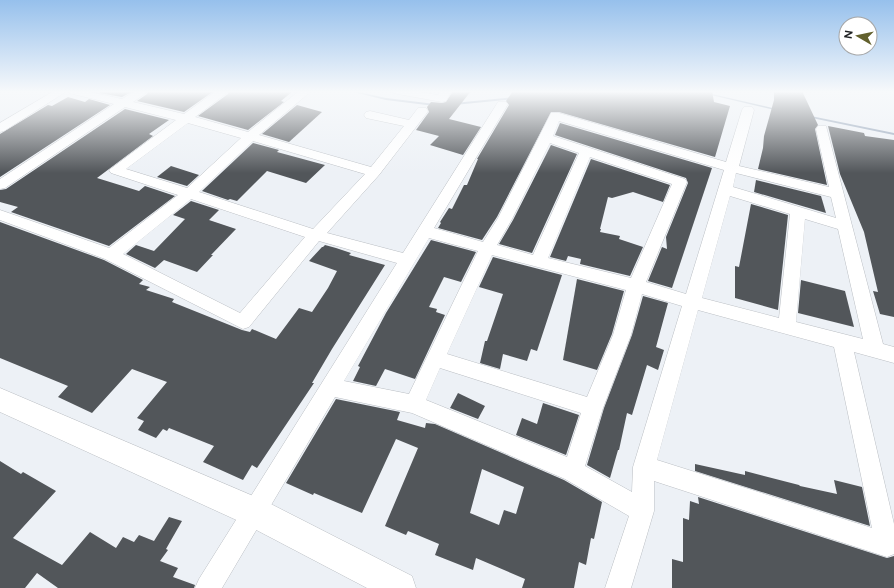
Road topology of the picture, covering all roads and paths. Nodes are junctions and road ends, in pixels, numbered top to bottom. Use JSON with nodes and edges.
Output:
{"nodes":[{"id":1,"x":16,"y":118,"type":"edge"},
{"id":2,"x":99,"y":118,"type":"edge"},
{"id":3,"x":184,"y":118,"type":"edge"},
{"id":4,"x":186,"y":118,"type":"edge"},
{"id":5,"x":272,"y":118,"type":"edge"},
{"id":6,"x":386,"y":118,"type":"edge"},
{"id":7,"x":416,"y":118,"type":"edge"},
{"id":8,"x":493,"y":118,"type":"edge"},
{"id":9,"x":554,"y":118,"type":"edge"},
{"id":10,"x":563,"y":118,"type":"edge"},
{"id":11,"x":746,"y":118,"type":"edge"},
{"id":12,"x":412,"y":124,"type":"junction"},
{"id":13,"x":0,"y":128,"type":"edge"},
{"id":14,"x":822,"y":129,"type":"dead end"},
{"id":15,"x":251,"y":136,"type":"junction"},
{"id":16,"x":546,"y":138,"type":"junction"},
{"id":17,"x":586,"y":151,"type":"junction"},
{"id":18,"x":731,"y":168,"type":"junction"},
{"id":19,"x":374,"y":172,"type":"junction"},
{"id":20,"x":0,"y":185,"type":"edge"},
{"id":21,"x":724,"y":189,"type":"junction"},
{"id":22,"x":189,"y":194,"type":"junction"},
{"id":23,"x":837,"y":194,"type":"junction"},
{"id":24,"x":798,"y":212,"type":"junction"},
{"id":25,"x":0,"y":215,"type":"edge"},
{"id":26,"x":845,"y":226,"type":"junction"},
{"id":27,"x":424,"y":232,"type":"junction"},
{"id":28,"x":316,"y":235,"type":"junction"},
{"id":29,"x":488,"y":248,"type":"junction"},
{"id":30,"x":111,"y":255,"type":"junction"},
{"id":31,"x":407,"y":260,"type":"junction"},
{"id":32,"x":538,"y":262,"type":"junction"},
{"id":33,"x":636,"y":286,"type":"junction"},
{"id":34,"x":692,"y":302,"type":"junction"},
{"id":35,"x":787,"y":328,"type":"junction"},
{"id":36,"x":842,"y":342,"type":"junction"},
{"id":37,"x":875,"y":351,"type":"junction"},
{"id":38,"x":894,"y":355,"type":"edge"},
{"id":39,"x":436,"y":359,"type":"junction"},
{"id":40,"x":330,"y":387,"type":"junction"},
{"id":41,"x":0,"y":400,"type":"edge"},
{"id":42,"x":414,"y":404,"type":"junction"},
{"id":43,"x":593,"y":408,"type":"junction"},
{"id":44,"x":644,"y":467,"type":"junction"},
{"id":45,"x":573,"y":472,"type":"junction"},
{"id":46,"x":642,"y":511,"type":"junction"},
{"id":47,"x":254,"y":512,"type":"junction"},
{"id":48,"x":208,"y":588,"type":"edge"},
{"id":49,"x":400,"y":588,"type":"edge"},
{"id":50,"x":618,"y":588,"type":"edge"}],
"edges":[{"from":1,"to":13,"type":"street"},
{"from":2,"to":20,"type":"street"},
{"from":3,"to":22,"type":"street"},
{"from":4,"to":15,"type":"street"},
{"from":5,"to":15,"type":"street"},
{"from":6,"to":12,"type":"street"},
{"from":7,"to":12,"type":"street"},
{"from":8,"to":27,"type":"street"},
{"from":9,"to":16,"type":"street"},
{"from":10,"to":18,"type":"street"},
{"from":11,"to":18,"type":"street"},
{"from":12,"to":19,"type":"street"},
{"from":14,"to":23,"type":"street"},
{"from":15,"to":19,"type":"street"},
{"from":15,"to":22,"type":"street"},
{"from":16,"to":17,"type":"street"},
{"from":16,"to":29,"type":"street"},
{"from":17,"to":32,"type":"street"},
{"from":17,"to":33,"type":"street"},
{"from":18,"to":21,"type":"street"},
{"from":18,"to":23,"type":"street"},
{"from":19,"to":28,"type":"street"},
{"from":21,"to":24,"type":"street"},
{"from":21,"to":34,"type":"street"},
{"from":22,"to":28,"type":"street"},
{"from":22,"to":30,"type":"street"},
{"from":23,"to":26,"type":"street"},
{"from":24,"to":26,"type":"street"},
{"from":24,"to":35,"type":"street"},
{"from":25,"to":30,"type":"street"},
{"from":26,"to":37,"type":"street"},
{"from":27,"to":29,"type":"street"},
{"from":27,"to":31,"type":"street"},
{"from":28,"to":30,"type":"street"},
{"from":28,"to":31,"type":"street"},
{"from":29,"to":32,"type":"street"},
{"from":29,"to":39,"type":"street"},
{"from":31,"to":40,"type":"street"},
{"from":32,"to":33,"type":"street"},
{"from":33,"to":34,"type":"street"},
{"from":33,"to":43,"type":"street"},
{"from":34,"to":35,"type":"street"},
{"from":34,"to":44,"type":"street"},
{"from":35,"to":36,"type":"street"},
{"from":36,"to":37,"type":"street"},
{"from":36,"to":44,"type":"street"},
{"from":37,"to":38,"type":"street"},
{"from":39,"to":42,"type":"street"},
{"from":39,"to":43,"type":"street"},
{"from":40,"to":42,"type":"street"},
{"from":40,"to":47,"type":"street"},
{"from":41,"to":47,"type":"street"},
{"from":42,"to":45,"type":"street"},
{"from":43,"to":45,"type":"street"},
{"from":44,"to":46,"type":"street"},
{"from":45,"to":46,"type":"street"},
{"from":46,"to":50,"type":"street"},
{"from":47,"to":48,"type":"street"},
{"from":47,"to":49,"type":"street"}]}
